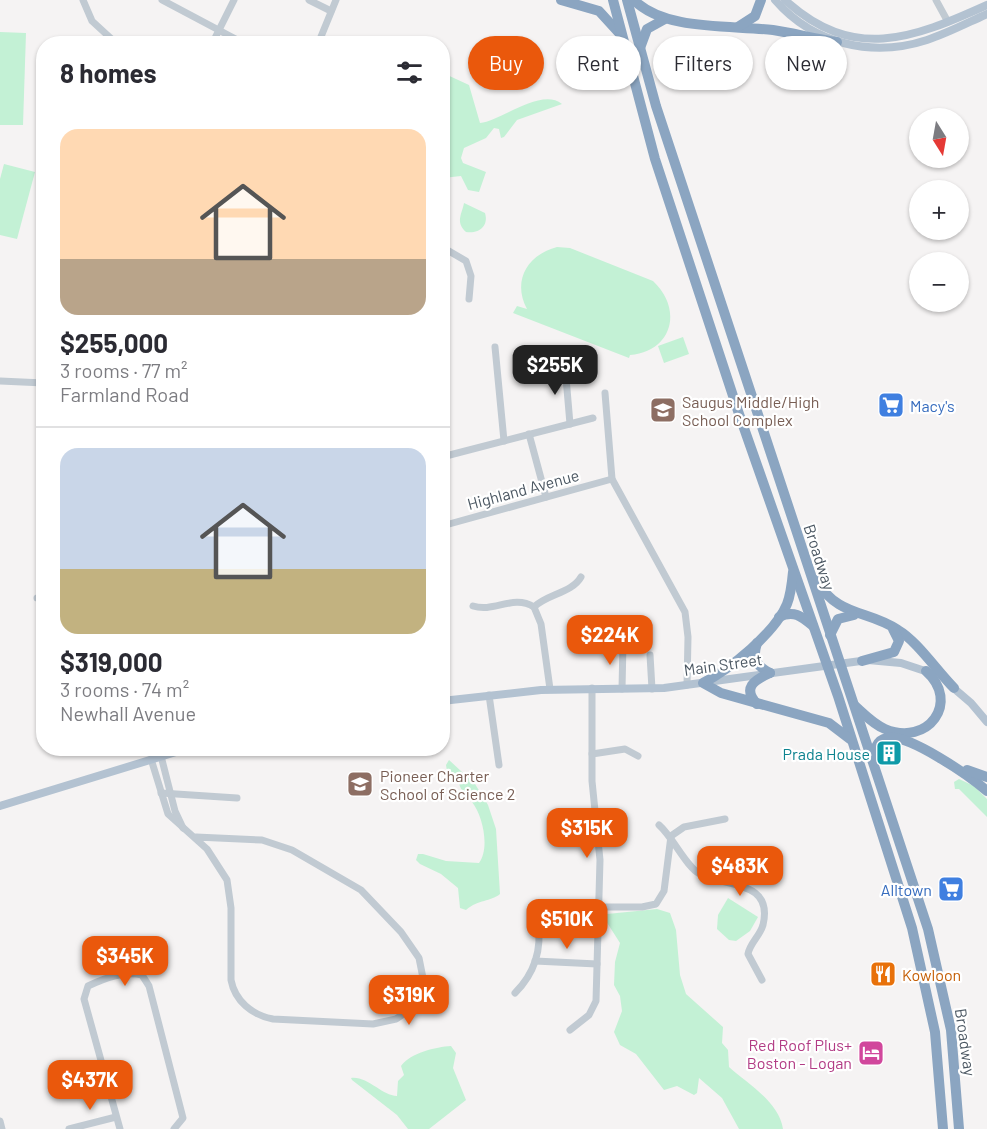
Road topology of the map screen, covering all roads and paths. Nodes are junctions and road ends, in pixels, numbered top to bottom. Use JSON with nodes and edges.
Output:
{"nodes":[{"id":1,"x":83,"y":0,"type":"edge"},
{"id":2,"x":162,"y":0,"type":"edge"},
{"id":3,"x":234,"y":0,"type":"edge"},
{"id":4,"x":309,"y":0,"type":"edge"},
{"id":5,"x":336,"y":0,"type":"edge"},
{"id":6,"x":561,"y":0,"type":"edge"},
{"id":7,"x":594,"y":0,"type":"edge"},
{"id":8,"x":613,"y":0,"type":"edge"},
{"id":9,"x":627,"y":0,"type":"edge"},
{"id":10,"x":634,"y":0,"type":"edge"},
{"id":11,"x":761,"y":0,"type":"edge"},
{"id":12,"x":775,"y":0,"type":"edge"},
{"id":13,"x":784,"y":0,"type":"edge"},
{"id":14,"x":936,"y":0,"type":"edge"},
{"id":15,"x":574,"y":3,"type":"junction"},
{"id":16,"x":987,"y":5,"type":"edge"},
{"id":17,"x":331,"y":11,"type":"junction"},
{"id":18,"x":987,"y":14,"type":"edge"},
{"id":19,"x":665,"y":19,"type":"junction"},
{"id":20,"x":948,"y":22,"type":"junction"},
{"id":21,"x":737,"y":27,"type":"junction"},
{"id":22,"x":219,"y":30,"type":"junction"},
{"id":23,"x":108,"y":36,"type":"edge"},
{"id":24,"x":216,"y":36,"type":"edge"},
{"id":25,"x":230,"y":36,"type":"edge"},
{"id":26,"x":321,"y":36,"type":"edge"},
{"id":27,"x":620,"y":36,"type":"edge"},
{"id":28,"x":622,"y":36,"type":"edge"},
{"id":29,"x":636,"y":36,"type":"edge"},
{"id":30,"x":797,"y":36,"type":"edge"},
{"id":31,"x":820,"y":36,"type":"edge"},
{"id":32,"x":847,"y":44,"type":"edge"},
{"id":33,"x":641,"y":47,"type":"edge"},
{"id":34,"x":641,"y":54,"type":"edge"},
{"id":35,"x":637,"y":90,"type":"edge"},
{"id":36,"x":450,"y":252,"type":"edge"},
{"id":37,"x":469,"y":298,"type":"dead end"},
{"id":38,"x":495,"y":347,"type":"dead end"},
{"id":39,"x":565,"y":366,"type":"dead end"},
{"id":40,"x":0,"y":381,"type":"edge"},
{"id":41,"x":36,"y":383,"type":"edge"},
{"id":42,"x":605,"y":393,"type":"dead end"},
{"id":43,"x":593,"y":418,"type":"dead end"},
{"id":44,"x":570,"y":424,"type":"junction"},
{"id":45,"x":530,"y":434,"type":"junction"},
{"id":46,"x":504,"y":441,"type":"junction"},
{"id":47,"x":450,"y":454,"type":"edge"},
{"id":48,"x":612,"y":479,"type":"junction"},
{"id":49,"x":546,"y":497,"type":"junction"},
{"id":50,"x":450,"y":523,"type":"edge"},
{"id":51,"x":804,"y":558,"type":"junction"},
{"id":52,"x":793,"y":566,"type":"junction"},
{"id":53,"x":581,"y":577,"type":"dead end"},
{"id":54,"x":473,"y":606,"type":"dead end"},
{"id":55,"x":534,"y":607,"type":"junction"},
{"id":56,"x":858,"y":615,"type":"junction"},
{"id":57,"x":779,"y":618,"type":"junction"},
{"id":58,"x":891,"y":626,"type":"junction"},
{"id":59,"x":814,"y":627,"type":"junction"},
{"id":60,"x":830,"y":635,"type":"junction"},
{"id":61,"x":758,"y":640,"type":"junction"},
{"id":62,"x":623,"y":644,"type":"dead end"},
{"id":63,"x":650,"y":655,"type":"dead end"},
{"id":64,"x":862,"y":661,"type":"junction"},
{"id":65,"x":926,"y":671,"type":"junction"},
{"id":66,"x":770,"y":673,"type":"junction"},
{"id":67,"x":703,"y":683,"type":"junction"},
{"id":68,"x":687,"y":685,"type":"junction"},
{"id":69,"x":592,"y":688,"type":"junction"},
{"id":70,"x":652,"y":688,"type":"junction"},
{"id":71,"x":954,"y":688,"type":"junction"},
{"id":72,"x":549,"y":689,"type":"junction"},
{"id":73,"x":622,"y":689,"type":"junction"},
{"id":74,"x":489,"y":695,"type":"junction"},
{"id":75,"x":450,"y":700,"type":"edge"},
{"id":76,"x":757,"y":704,"type":"junction"},
{"id":77,"x":853,"y":704,"type":"junction"},
{"id":78,"x":841,"y":705,"type":"junction"},
{"id":79,"x":819,"y":720,"type":"junction"},
{"id":80,"x":987,"y":722,"type":"edge"},
{"id":81,"x":852,"y":741,"type":"junction"},
{"id":82,"x":592,"y":754,"type":"junction"},
{"id":83,"x":161,"y":756,"type":"joint"},
{"id":84,"x":638,"y":756,"type":"dead end"},
{"id":85,"x":152,"y":759,"type":"junction"},
{"id":86,"x":945,"y":760,"type":"junction"},
{"id":87,"x":873,"y":761,"type":"junction"},
{"id":88,"x":499,"y":765,"type":"dead end"},
{"id":89,"x":987,"y":777,"type":"edge"},
{"id":90,"x":987,"y":791,"type":"edge"},
{"id":91,"x":161,"y":793,"type":"junction"},
{"id":92,"x":171,"y":794,"type":"junction"},
{"id":93,"x":237,"y":798,"type":"dead end"},
{"id":94,"x":0,"y":806,"type":"edge"},
{"id":95,"x":725,"y":819,"type":"dead end"},
{"id":96,"x":659,"y":825,"type":"dead end"},
{"id":97,"x":183,"y":828,"type":"junction"},
{"id":98,"x":671,"y":836,"type":"junction"},
{"id":99,"x":196,"y":837,"type":"junction"},
{"id":100,"x":220,"y":839,"type":"junction"},
{"id":101,"x":207,"y":849,"type":"junction"},
{"id":102,"x":599,"y":907,"type":"junction"},
{"id":103,"x":538,"y":921,"type":"dead end"},
{"id":104,"x":536,"y":961,"type":"junction"},
{"id":105,"x":597,"y":964,"type":"junction"},
{"id":106,"x":762,"y":980,"type":"dead end"},
{"id":107,"x":515,"y":993,"type":"dead end"},
{"id":108,"x":570,"y":1030,"type":"dead end"},
{"id":109,"x":116,"y":1117,"type":"junction"},
{"id":110,"x":0,"y":1121,"type":"edge"},
{"id":111,"x":2,"y":1129,"type":"edge"},
{"id":112,"x":69,"y":1129,"type":"edge"},
{"id":113,"x":120,"y":1129,"type":"edge"},
{"id":114,"x":174,"y":1129,"type":"edge"},
{"id":115,"x":943,"y":1129,"type":"edge"},
{"id":116,"x":959,"y":1129,"type":"edge"}],
"edges":[{"from":1,"to":23,"type":"street"},
{"from":2,"to":22,"type":"street"},
{"from":3,"to":22,"type":"street"},
{"from":4,"to":17,"type":"street"},
{"from":5,"to":17,"type":"street"},
{"from":6,"to":15,"type":"highway"},
{"from":7,"to":15,"type":"highway"},
{"from":8,"to":28,"type":"highway","name":"Broadway"},
{"from":9,"to":29,"type":"highway","name":"Broadway"},
{"from":10,"to":19,"type":"highway"},
{"from":11,"to":21,"type":"highway"},
{"from":12,"to":31,"type":"main road"},
{"from":13,"to":20,"type":"main road"},
{"from":14,"to":20,"type":"street"},
{"from":15,"to":27,"type":"highway"},
{"from":16,"to":20,"type":"main road"},
{"from":17,"to":26,"type":"street"},
{"from":18,"to":32,"type":"main road"},
{"from":19,"to":21,"type":"highway"},
{"from":19,"to":33,"type":"highway"},
{"from":21,"to":30,"type":"highway"},
{"from":22,"to":24,"type":"street"},
{"from":22,"to":25,"type":"street"},
{"from":34,"to":51,"type":"highway","name":"Broadway"},
{"from":35,"to":52,"type":"highway","name":"Broadway"},
{"from":36,"to":37,"type":"street"},
{"from":38,"to":46,"type":"street"},
{"from":39,"to":44,"type":"street"},
{"from":40,"to":41,"type":"street"},
{"from":42,"to":48,"type":"street"},
{"from":43,"to":44,"type":"street"},
{"from":44,"to":45,"type":"street"},
{"from":45,"to":46,"type":"street"},
{"from":45,"to":49,"type":"street"},
{"from":46,"to":47,"type":"street"},
{"from":48,"to":49,"type":"street","name":"Highland Avenue"},
{"from":48,"to":68,"type":"street"},
{"from":49,"to":50,"type":"street","name":"Highland Avenue"},
{"from":51,"to":56,"type":"highway"},
{"from":51,"to":60,"type":"highway","name":"Broadway"},
{"from":52,"to":57,"type":"highway"},
{"from":52,"to":59,"type":"highway","name":"Broadway"},
{"from":53,"to":55,"type":"street"},
{"from":54,"to":55,"type":"street"},
{"from":55,"to":72,"type":"street"},
{"from":56,"to":58,"type":"highway"},
{"from":56,"to":60,"type":"highway"},
{"from":57,"to":59,"type":"highway"},
{"from":57,"to":61,"type":"highway"},
{"from":58,"to":64,"type":"highway"},
{"from":58,"to":71,"type":"highway"},
{"from":59,"to":78,"type":"highway","name":"Broadway"},
{"from":60,"to":77,"type":"highway","name":"Broadway"},
{"from":61,"to":66,"type":"highway"},
{"from":61,"to":67,"type":"highway"},
{"from":62,"to":73,"type":"street"},
{"from":63,"to":70,"type":"street"},
{"from":64,"to":65,"type":"main road","name":"Main Street"},
{"from":64,"to":66,"type":"main road","name":"Main Street"},
{"from":65,"to":71,"type":"main road","name":"Main Street"},
{"from":65,"to":77,"type":"highway"},
{"from":66,"to":67,"type":"main road","name":"Main Street"},
{"from":66,"to":76,"type":"highway"},
{"from":67,"to":68,"type":"main road","name":"Main Street"},
{"from":67,"to":76,"type":"highway"},
{"from":68,"to":70,"type":"main road","name":"Main Street"},
{"from":69,"to":72,"type":"main road","name":"Main Street"},
{"from":69,"to":73,"type":"main road","name":"Main Street"},
{"from":69,"to":82,"type":"street"},
{"from":70,"to":73,"type":"main road","name":"Main Street"},
{"from":71,"to":80,"type":"main road","name":"Main Street"},
{"from":72,"to":74,"type":"main road","name":"Main Street"},
{"from":74,"to":75,"type":"main road","name":"Main Street"},
{"from":74,"to":88,"type":"street"},
{"from":76,"to":79,"type":"highway"},
{"from":77,"to":87,"type":"highway","name":"Broadway"},
{"from":78,"to":79,"type":"highway"},
{"from":78,"to":81,"type":"highway","name":"Broadway"},
{"from":79,"to":81,"type":"highway"},
{"from":81,"to":115,"type":"highway","name":"Broadway"},
{"from":82,"to":84,"type":"street"},
{"from":82,"to":102,"type":"street"},
{"from":83,"to":85,"type":"main road"},
{"from":83,"to":92,"type":"street"},
{"from":85,"to":91,"type":"street"},
{"from":85,"to":94,"type":"main road"},
{"from":86,"to":87,"type":"highway"},
{"from":86,"to":89,"type":"highway"},
{"from":86,"to":90,"type":"highway"},
{"from":87,"to":116,"type":"highway","name":"Broadway"},
{"from":91,"to":92,"type":"street"},
{"from":91,"to":97,"type":"street"},
{"from":92,"to":93,"type":"street"},
{"from":92,"to":97,"type":"street"},
{"from":95,"to":98,"type":"street"},
{"from":96,"to":98,"type":"street"},
{"from":97,"to":99,"type":"street"},
{"from":98,"to":102,"type":"street"},
{"from":98,"to":106,"type":"street"},
{"from":99,"to":100,"type":"street"},
{"from":99,"to":101,"type":"street"},
{"from":100,"to":101,"type":"street"},
{"from":100,"to":101,"type":"street"},
{"from":102,"to":105,"type":"street"},
{"from":103,"to":104,"type":"street"},
{"from":104,"to":105,"type":"street"},
{"from":104,"to":107,"type":"street"},
{"from":105,"to":108,"type":"street"},
{"from":109,"to":112,"type":"street"},
{"from":109,"to":113,"type":"street"},
{"from":109,"to":114,"type":"street"},
{"from":110,"to":111,"type":"street"}]}
